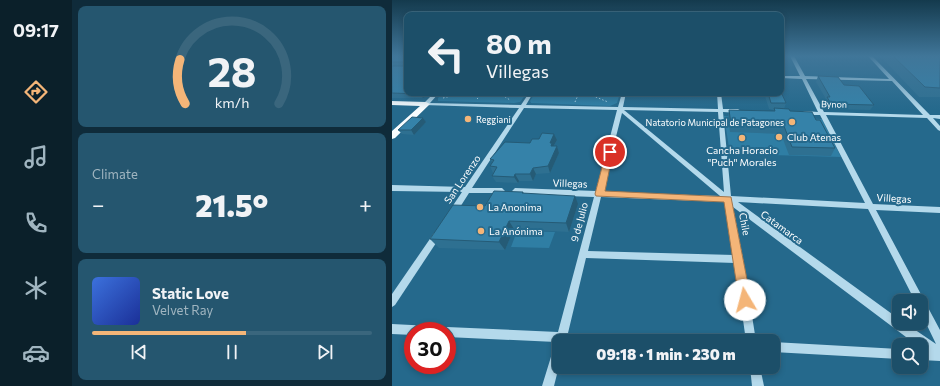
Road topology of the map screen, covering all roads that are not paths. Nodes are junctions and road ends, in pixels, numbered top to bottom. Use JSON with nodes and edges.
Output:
{"nodes":[{"id":1,"x":802,"y":74,"type":"edge"},
{"id":2,"x":887,"y":74,"type":"edge"},
{"id":3,"x":784,"y":77,"type":"edge"},
{"id":4,"x":804,"y":78,"type":"junction"},
{"id":5,"x":893,"y":80,"type":"junction"},
{"id":6,"x":434,"y":96,"type":"edge"},
{"id":7,"x":528,"y":96,"type":"edge"},
{"id":8,"x":623,"y":96,"type":"edge"},
{"id":9,"x":719,"y":96,"type":"edge"},
{"id":10,"x":392,"y":103,"type":"edge"},
{"id":11,"x":426,"y":104,"type":"junction"},
{"id":12,"x":519,"y":105,"type":"junction"},
{"id":13,"x":620,"y":109,"type":"junction"},
{"id":14,"x":720,"y":111,"type":"junction"},
{"id":15,"x":744,"y":112,"type":"edge"},
{"id":16,"x":800,"y":113,"type":"edge"},
{"id":17,"x":823,"y":114,"type":"junction"},
{"id":18,"x":928,"y":116,"type":"junction"},
{"id":19,"x":940,"y":116,"type":"edge"},
{"id":20,"x":940,"y":129,"type":"edge"},
{"id":21,"x":392,"y":136,"type":"edge"},
{"id":22,"x":392,"y":188,"type":"edge"},
{"id":23,"x":468,"y":190,"type":"junction"},
{"id":24,"x":599,"y":194,"type":"junction"},
{"id":25,"x":728,"y":199,"type":"junction"},
{"id":26,"x":872,"y":207,"type":"junction"},
{"id":27,"x":940,"y":210,"type":"edge"},
{"id":28,"x":448,"y":218,"type":"edge"},
{"id":29,"x":440,"y":231,"type":"edge"},
{"id":30,"x":583,"y":254,"type":"junction"},
{"id":31,"x":739,"y":259,"type":"junction"},
{"id":32,"x":916,"y":294,"type":"edge"},
{"id":33,"x":392,"y":302,"type":"edge"},
{"id":34,"x":928,"y":318,"type":"edge"},
{"id":35,"x":392,"y":329,"type":"edge"},
{"id":36,"x":404,"y":330,"type":"edge"},
{"id":37,"x":456,"y":333,"type":"edge"},
{"id":38,"x":562,"y":334,"type":"edge"},
{"id":39,"x":750,"y":334,"type":"edge"},
{"id":40,"x":552,"y":341,"type":"edge"},
{"id":41,"x":940,"y":341,"type":"edge"},
{"id":42,"x":780,"y":347,"type":"edge"},
{"id":43,"x":940,"y":352,"type":"edge"},
{"id":44,"x":892,"y":354,"type":"edge"},
{"id":45,"x":928,"y":355,"type":"edge"},
{"id":46,"x":940,"y":356,"type":"edge"},
{"id":47,"x":552,"y":371,"type":"edge"},
{"id":48,"x":756,"y":374,"type":"edge"},
{"id":49,"x":548,"y":386,"type":"edge"},
{"id":50,"x":758,"y":386,"type":"edge"}],
"edges":[{"from":1,"to":4,"type":"street"},
{"from":2,"to":5,"type":"street"},
{"from":3,"to":4,"type":"street"},
{"from":4,"to":5,"type":"street"},
{"from":4,"to":17,"type":"street"},
{"from":5,"to":18,"type":"street"},
{"from":6,"to":11,"type":"street"},
{"from":7,"to":12,"type":"street","name":"San Lorenzo"},
{"from":8,"to":13,"type":"street","name":"9 de Julio"},
{"from":9,"to":14,"type":"street","name":"Chile"},
{"from":10,"to":11,"type":"main road"},
{"from":11,"to":12,"type":"street"},
{"from":11,"to":21,"type":"main road"},
{"from":12,"to":13,"type":"street"},
{"from":12,"to":23,"type":"street","name":"San Lorenzo"},
{"from":13,"to":14,"type":"street"},
{"from":13,"to":24,"type":"street","name":"9 de Julio"},
{"from":13,"to":25,"type":"street","name":"Catamarca"},
{"from":14,"to":15,"type":"street"},
{"from":14,"to":25,"type":"street","name":"Chile"},
{"from":16,"to":17,"type":"street","name":"Bynon"},
{"from":17,"to":18,"type":"street","name":"Bynon"},
{"from":17,"to":26,"type":"street"},
{"from":18,"to":19,"type":"street","name":"Bynon"},
{"from":18,"to":20,"type":"street"},
{"from":22,"to":23,"type":"street","name":"Villegas"},
{"from":23,"to":24,"type":"street","name":"Villegas"},
{"from":23,"to":28,"type":"street","name":"San Lorenzo"},
{"from":24,"to":25,"type":"street","name":"Villegas"},
{"from":24,"to":30,"type":"street","name":"9 de Julio"},
{"from":25,"to":26,"type":"street","name":"Villegas"},
{"from":25,"to":31,"type":"street","name":"Chile"},
{"from":25,"to":43,"type":"street","name":"Catamarca"},
{"from":26,"to":27,"type":"street","name":"Villegas"},
{"from":26,"to":32,"type":"street"},
{"from":29,"to":33,"type":"street"},
{"from":30,"to":31,"type":"street"},
{"from":30,"to":38,"type":"street","name":"9 de Julio"},
{"from":31,"to":39,"type":"street","name":"Chile"},
{"from":34,"to":41,"type":"street"},
{"from":35,"to":36,"type":"street"},
{"from":37,"to":40,"type":"street"},
{"from":42,"to":44,"type":"street"},
{"from":45,"to":46,"type":"street"},
{"from":47,"to":49,"type":"street","name":"9 de Julio"},
{"from":48,"to":50,"type":"street"}]}
